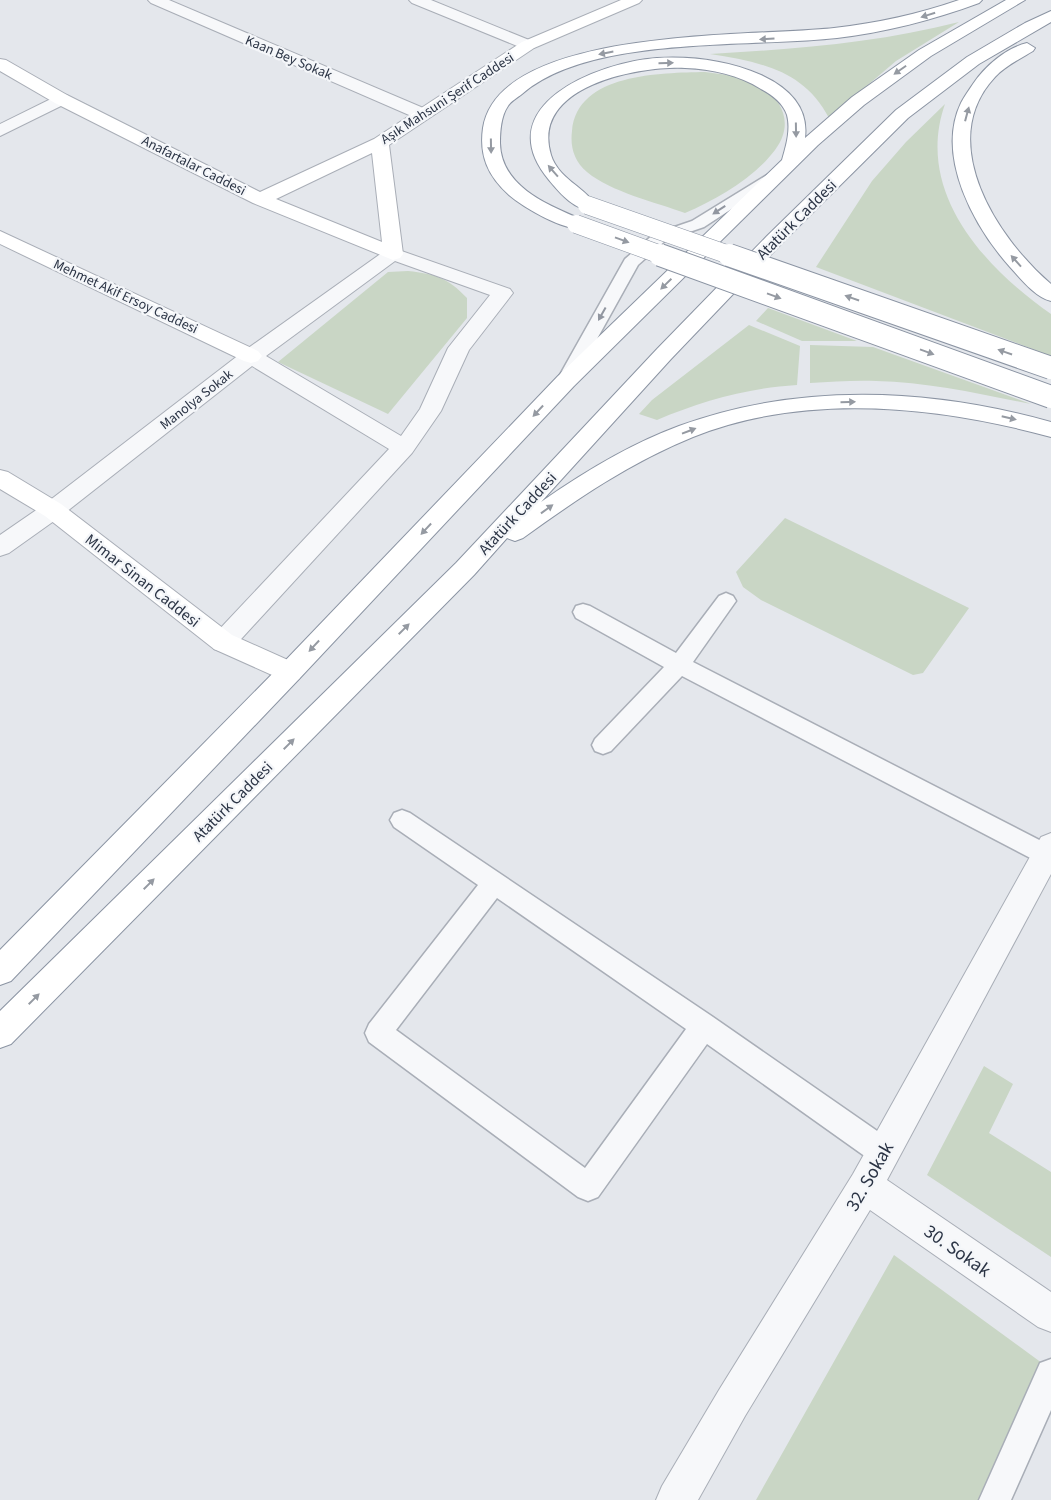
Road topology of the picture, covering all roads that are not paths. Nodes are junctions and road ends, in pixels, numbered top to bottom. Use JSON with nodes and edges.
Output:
{"nodes":[{"id":1,"x":156,"y":0,"type":"edge"},
{"id":2,"x":417,"y":0,"type":"edge"},
{"id":3,"x":634,"y":0,"type":"edge"},
{"id":4,"x":974,"y":0,"type":"edge"},
{"id":5,"x":1017,"y":0,"type":"edge"},
{"id":6,"x":1051,"y":16,"type":"edge"},
{"id":7,"x":1051,"y":33,"type":"edge"},
{"id":8,"x":528,"y":45,"type":"junction"},
{"id":9,"x":0,"y":64,"type":"edge"},
{"id":10,"x":61,"y":99,"type":"junction"},
{"id":11,"x":422,"y":114,"type":"junction"},
{"id":12,"x":0,"y":131,"type":"edge"},
{"id":13,"x":380,"y":143,"type":"junction"},
{"id":14,"x":789,"y":165,"type":"junction"},
{"id":15,"x":260,"y":199,"type":"junction"},
{"id":16,"x":0,"y":236,"type":"edge"},
{"id":17,"x":393,"y":254,"type":"junction"},
{"id":18,"x":1051,"y":295,"type":"edge"},
{"id":19,"x":251,"y":356,"type":"junction"},
{"id":20,"x":1051,"y":368,"type":"edge"},
{"id":21,"x":566,"y":381,"type":"junction"},
{"id":22,"x":1051,"y":397,"type":"edge"},
{"id":23,"x":1051,"y":430,"type":"edge"},
{"id":24,"x":404,"y":448,"type":"junction"},
{"id":25,"x":0,"y":478,"type":"edge"},
{"id":26,"x":53,"y":510,"type":"junction"},
{"id":27,"x":0,"y":548,"type":"edge"},
{"id":28,"x":465,"y":569,"type":"junction"},
{"id":29,"x":726,"y":600,"type":"dead end"},
{"id":30,"x":584,"y":612,"type":"dead end"},
{"id":31,"x":224,"y":642,"type":"junction"},
{"id":32,"x":679,"y":665,"type":"junction"},
{"id":33,"x":290,"y":672,"type":"junction"},
{"id":34,"x":603,"y":745,"type":"dead end"},
{"id":35,"x":402,"y":820,"type":"dead end"},
{"id":36,"x":1049,"y":851,"type":"edge"},
{"id":37,"x":493,"y":884,"type":"junction"},
{"id":38,"x":0,"y":971,"type":"edge"},
{"id":39,"x":704,"y":1026,"type":"junction"},
{"id":40,"x":0,"y":1033,"type":"edge"},
{"id":41,"x":883,"y":1152,"type":"junction"},
{"id":42,"x":865,"y":1186,"type":"junction"},
{"id":43,"x":1051,"y":1314,"type":"edge"},
{"id":44,"x":1051,"y":1374,"type":"edge"},
{"id":45,"x":676,"y":1500,"type":"edge"},
{"id":46,"x":995,"y":1500,"type":"edge"}],
"edges":[{"from":1,"to":11,"type":"street","name":"Kaan Bey Sokak"},
{"from":2,"to":8,"type":"street"},
{"from":3,"to":8,"type":"main road","name":"Aşık Mahsuni Şerif Caddesi"},
{"from":4,"to":22,"type":"main road","one_way":true,"bridge":true},
{"from":5,"to":14,"type":"main road","one_way":true},
{"from":6,"to":28,"type":"main road","name":"Atatürk Caddesi"},
{"from":18,"to":7,"type":"main road","one_way":true},
{"from":8,"to":11,"type":"main road","name":"Aşık Mahsuni Şerif Caddesi"},
{"from":9,"to":10,"type":"main road","name":"Anafartalar Caddesi"},
{"from":10,"to":12,"type":"street"},
{"from":10,"to":15,"type":"main road","name":"Anafartalar Caddesi"},
{"from":11,"to":13,"type":"main road","name":"Aşık Mahsuni Şerif Caddesi"},
{"from":13,"to":15,"type":"main road","name":"Aşık Mahsuni Şerif Caddesi"},
{"from":13,"to":17,"type":"main road"},
{"from":20,"to":14,"type":"main road","one_way":true,"bridge":true},
{"from":14,"to":21,"type":"main road","one_way":true},
{"from":14,"to":21,"type":"lane","one_way":true},
{"from":15,"to":17,"type":"main road","name":"Anafartalar Caddesi"},
{"from":16,"to":19,"type":"main road","name":"Mehmet Akif Ersoy Caddesi"},
{"from":17,"to":19,"type":"street","name":"Manolya Sokak"},
{"from":17,"to":24,"type":"street"},
{"from":19,"to":24,"type":"street"},
{"from":19,"to":26,"type":"street","name":"Manolya Sokak"},
{"from":21,"to":33,"type":"main road","one_way":true},
{"from":28,"to":23,"type":"main road","one_way":true},
{"from":24,"to":31,"type":"street"},
{"from":25,"to":26,"type":"main road","name":"Mimar Sinan Caddesi"},
{"from":26,"to":27,"type":"street","name":"Manolya Sokak"},
{"from":26,"to":31,"type":"main road","name":"Mimar Sinan Caddesi"},
{"from":40,"to":28,"type":"main road","name":"Atatürk Caddesi","one_way":true},
{"from":29,"to":32,"type":"lane"},
{"from":30,"to":32,"type":"lane"},
{"from":31,"to":33,"type":"main road","name":"Mimar Sinan Caddesi"},
{"from":32,"to":34,"type":"lane"},
{"from":32,"to":36,"type":"lane"},
{"from":33,"to":38,"type":"main road"},
{"from":35,"to":37,"type":"lane"},
{"from":36,"to":41,"type":"street","name":"32. Sokak"},
{"from":37,"to":39,"type":"lane"},
{"from":37,"to":39,"type":"lane"},
{"from":39,"to":41,"type":"lane"},
{"from":41,"to":42,"type":"street","name":"32. Sokak"},
{"from":42,"to":43,"type":"street","name":"30. Sokak"},
{"from":42,"to":45,"type":"street","name":"32. Sokak"},
{"from":44,"to":46,"type":"lane"}]}
